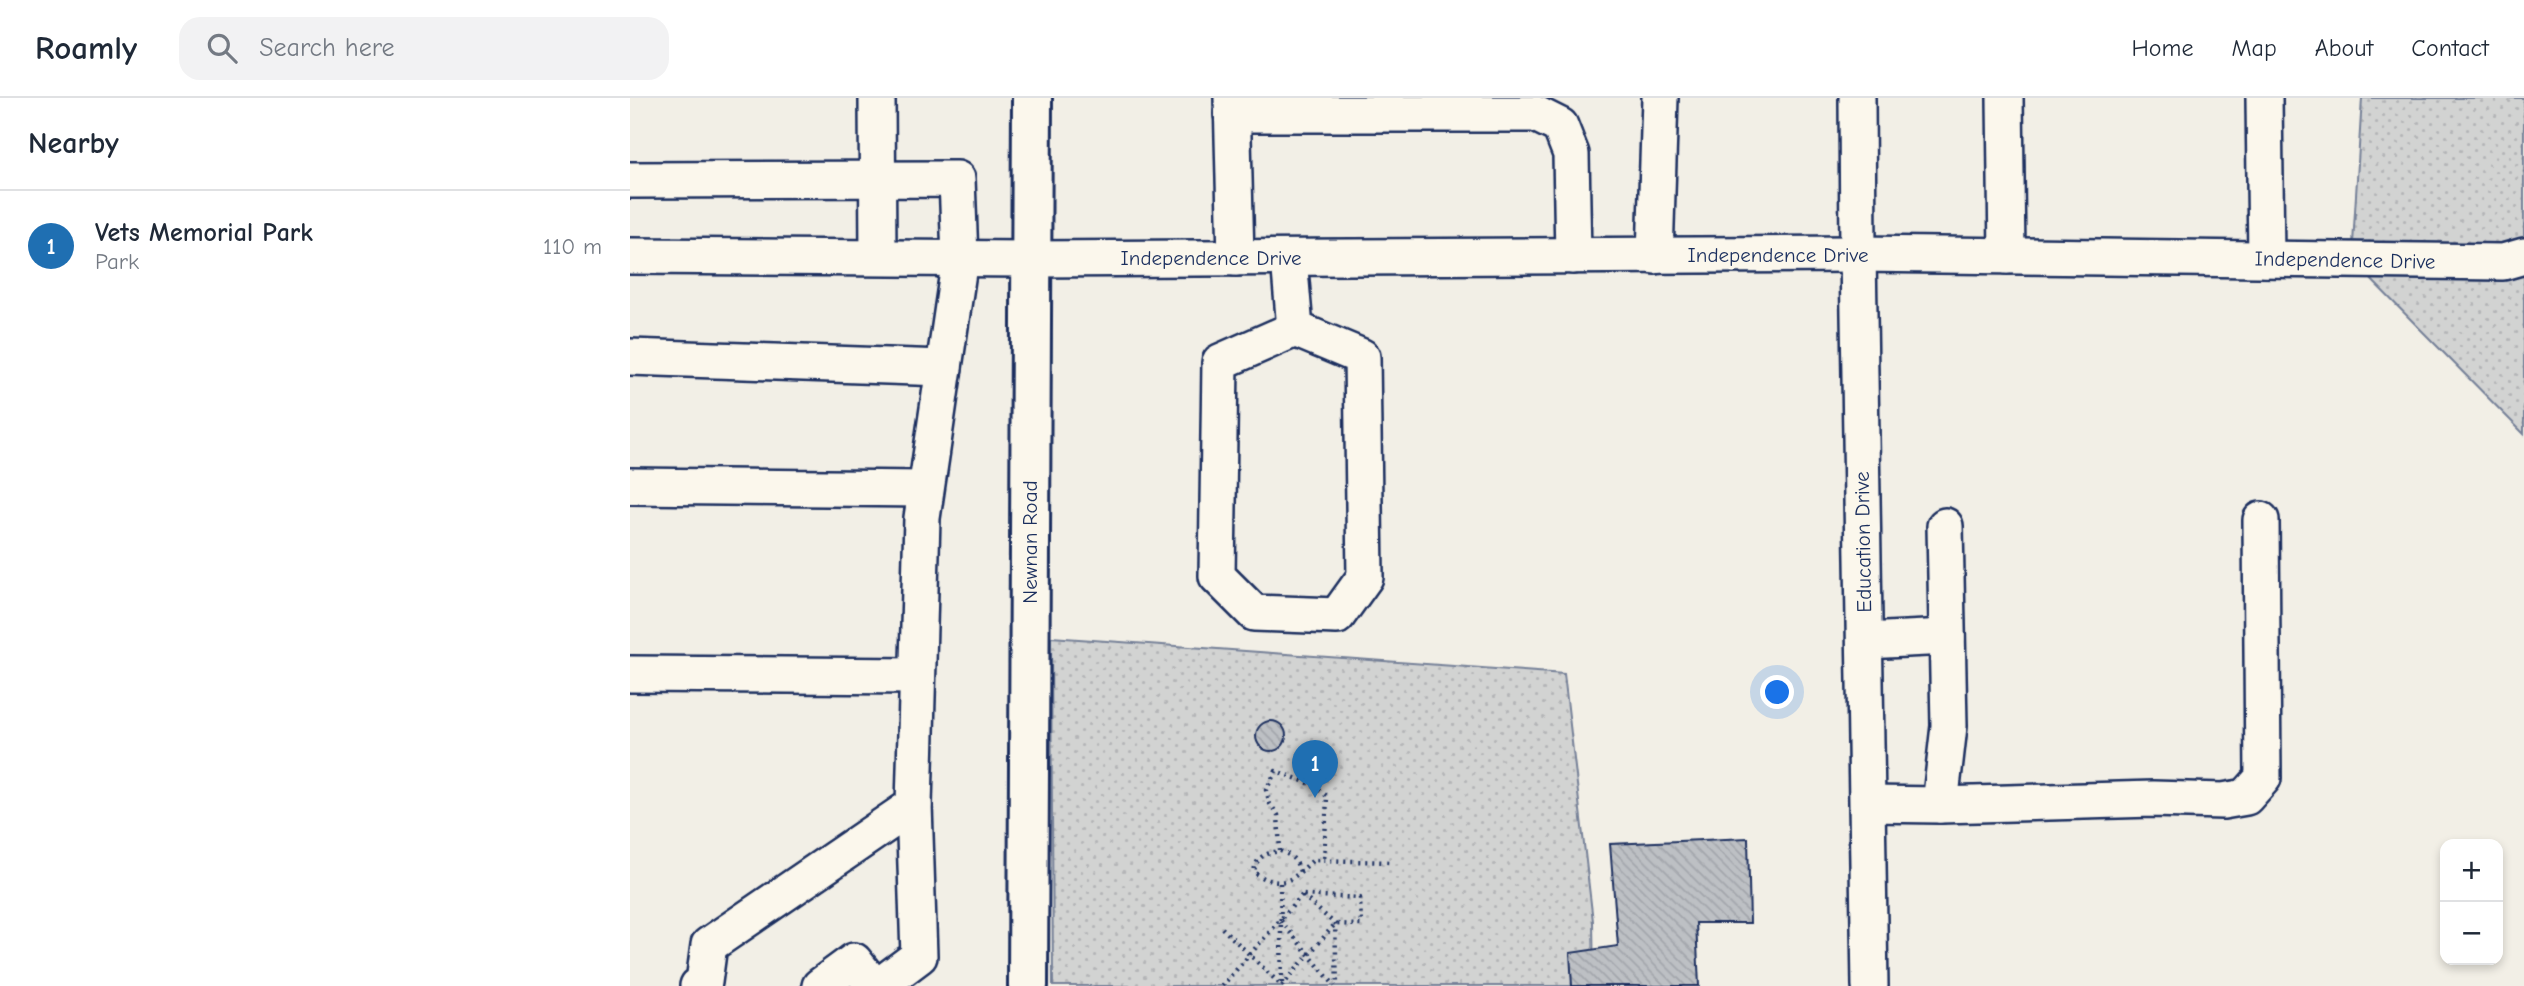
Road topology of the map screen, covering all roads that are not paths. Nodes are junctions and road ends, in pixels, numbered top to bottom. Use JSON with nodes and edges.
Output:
{"nodes":[{"id":1,"x":877,"y":98,"type":"edge"},
{"id":2,"x":1032,"y":98,"type":"edge"},
{"id":3,"x":1660,"y":98,"type":"edge"},
{"id":4,"x":1857,"y":98,"type":"edge"},
{"id":5,"x":2005,"y":98,"type":"edge"},
{"id":6,"x":2264,"y":98,"type":"edge"},
{"id":7,"x":1232,"y":106,"type":"edge"},
{"id":8,"x":876,"y":178,"type":"junction"},
{"id":9,"x":630,"y":180,"type":"edge"},
{"id":10,"x":1858,"y":254,"type":"junction"},
{"id":11,"x":630,"y":256,"type":"edge"},
{"id":12,"x":1655,"y":256,"type":"junction"},
{"id":13,"x":2007,"y":256,"type":"junction"},
{"id":14,"x":2524,"y":256,"type":"edge"},
{"id":15,"x":878,"y":257,"type":"junction"},
{"id":16,"x":1573,"y":257,"type":"junction"},
{"id":17,"x":960,"y":258,"type":"junction"},
{"id":18,"x":1032,"y":258,"type":"junction"},
{"id":19,"x":1236,"y":258,"type":"junction"},
{"id":20,"x":1289,"y":258,"type":"junction"},
{"id":21,"x":2266,"y":259,"type":"junction"},
{"id":22,"x":1295,"y":329,"type":"junction"},
{"id":23,"x":630,"y":357,"type":"edge"},
{"id":24,"x":944,"y":368,"type":"junction"},
{"id":25,"x":630,"y":486,"type":"edge"},
{"id":26,"x":925,"y":489,"type":"junction"},
{"id":27,"x":2261,"y":520,"type":"dead end"},
{"id":28,"x":1945,"y":526,"type":"dead end"},
{"id":29,"x":1947,"y":637,"type":"junction"},
{"id":30,"x":1865,"y":641,"type":"junction"},
{"id":31,"x":630,"y":674,"type":"edge"},
{"id":32,"x":917,"y":676,"type":"junction"},
{"id":33,"x":1869,"y":804,"type":"junction"},
{"id":34,"x":914,"y":805,"type":"junction"},
{"id":35,"x":1940,"y":805,"type":"junction"},
{"id":36,"x":698,"y":986,"type":"edge"},
{"id":37,"x":820,"y":986,"type":"edge"},
{"id":38,"x":877,"y":986,"type":"edge"},
{"id":39,"x":1028,"y":986,"type":"edge"},
{"id":40,"x":1870,"y":986,"type":"edge"}],
"edges":[{"from":1,"to":8,"type":"street"},
{"from":2,"to":18,"type":"main road","name":"Newnan Road"},
{"from":3,"to":12,"type":"street"},
{"from":4,"to":10,"type":"street","name":"Education Drive"},
{"from":5,"to":13,"type":"street"},
{"from":6,"to":21,"type":"street"},
{"from":7,"to":16,"type":"street"},
{"from":7,"to":19,"type":"street"},
{"from":8,"to":9,"type":"street"},
{"from":8,"to":15,"type":"street"},
{"from":8,"to":17,"type":"street"},
{"from":10,"to":12,"type":"street","name":"Independence Drive"},
{"from":10,"to":13,"type":"street","name":"Independence Drive"},
{"from":10,"to":30,"type":"street","name":"Education Drive"},
{"from":11,"to":15,"type":"street","name":"Independence Drive"},
{"from":12,"to":16,"type":"street","name":"Independence Drive"},
{"from":13,"to":21,"type":"street","name":"Independence Drive"},
{"from":14,"to":21,"type":"street","name":"Independence Drive"},
{"from":15,"to":17,"type":"street","name":"Independence Drive"},
{"from":16,"to":20,"type":"street","name":"Independence Drive"},
{"from":17,"to":18,"type":"street","name":"Independence Drive"},
{"from":17,"to":24,"type":"street"},
{"from":18,"to":19,"type":"street","name":"Independence Drive"},
{"from":18,"to":39,"type":"main road","name":"Newnan Road"},
{"from":19,"to":20,"type":"street","name":"Independence Drive"},
{"from":20,"to":22,"type":"street"},
{"from":22,"to":22,"type":"street"},
{"from":23,"to":24,"type":"street"},
{"from":24,"to":26,"type":"street"},
{"from":25,"to":26,"type":"street"},
{"from":26,"to":32,"type":"street"},
{"from":27,"to":35,"type":"street"},
{"from":28,"to":29,"type":"street"},
{"from":29,"to":30,"type":"street"},
{"from":29,"to":35,"type":"street"},
{"from":30,"to":33,"type":"street","name":"Education Drive"},
{"from":31,"to":32,"type":"street"},
{"from":32,"to":34,"type":"street"},
{"from":33,"to":35,"type":"street"},
{"from":33,"to":40,"type":"street","name":"Education Drive"},
{"from":34,"to":36,"type":"street"},
{"from":34,"to":38,"type":"street"},
{"from":37,"to":38,"type":"street"}]}
